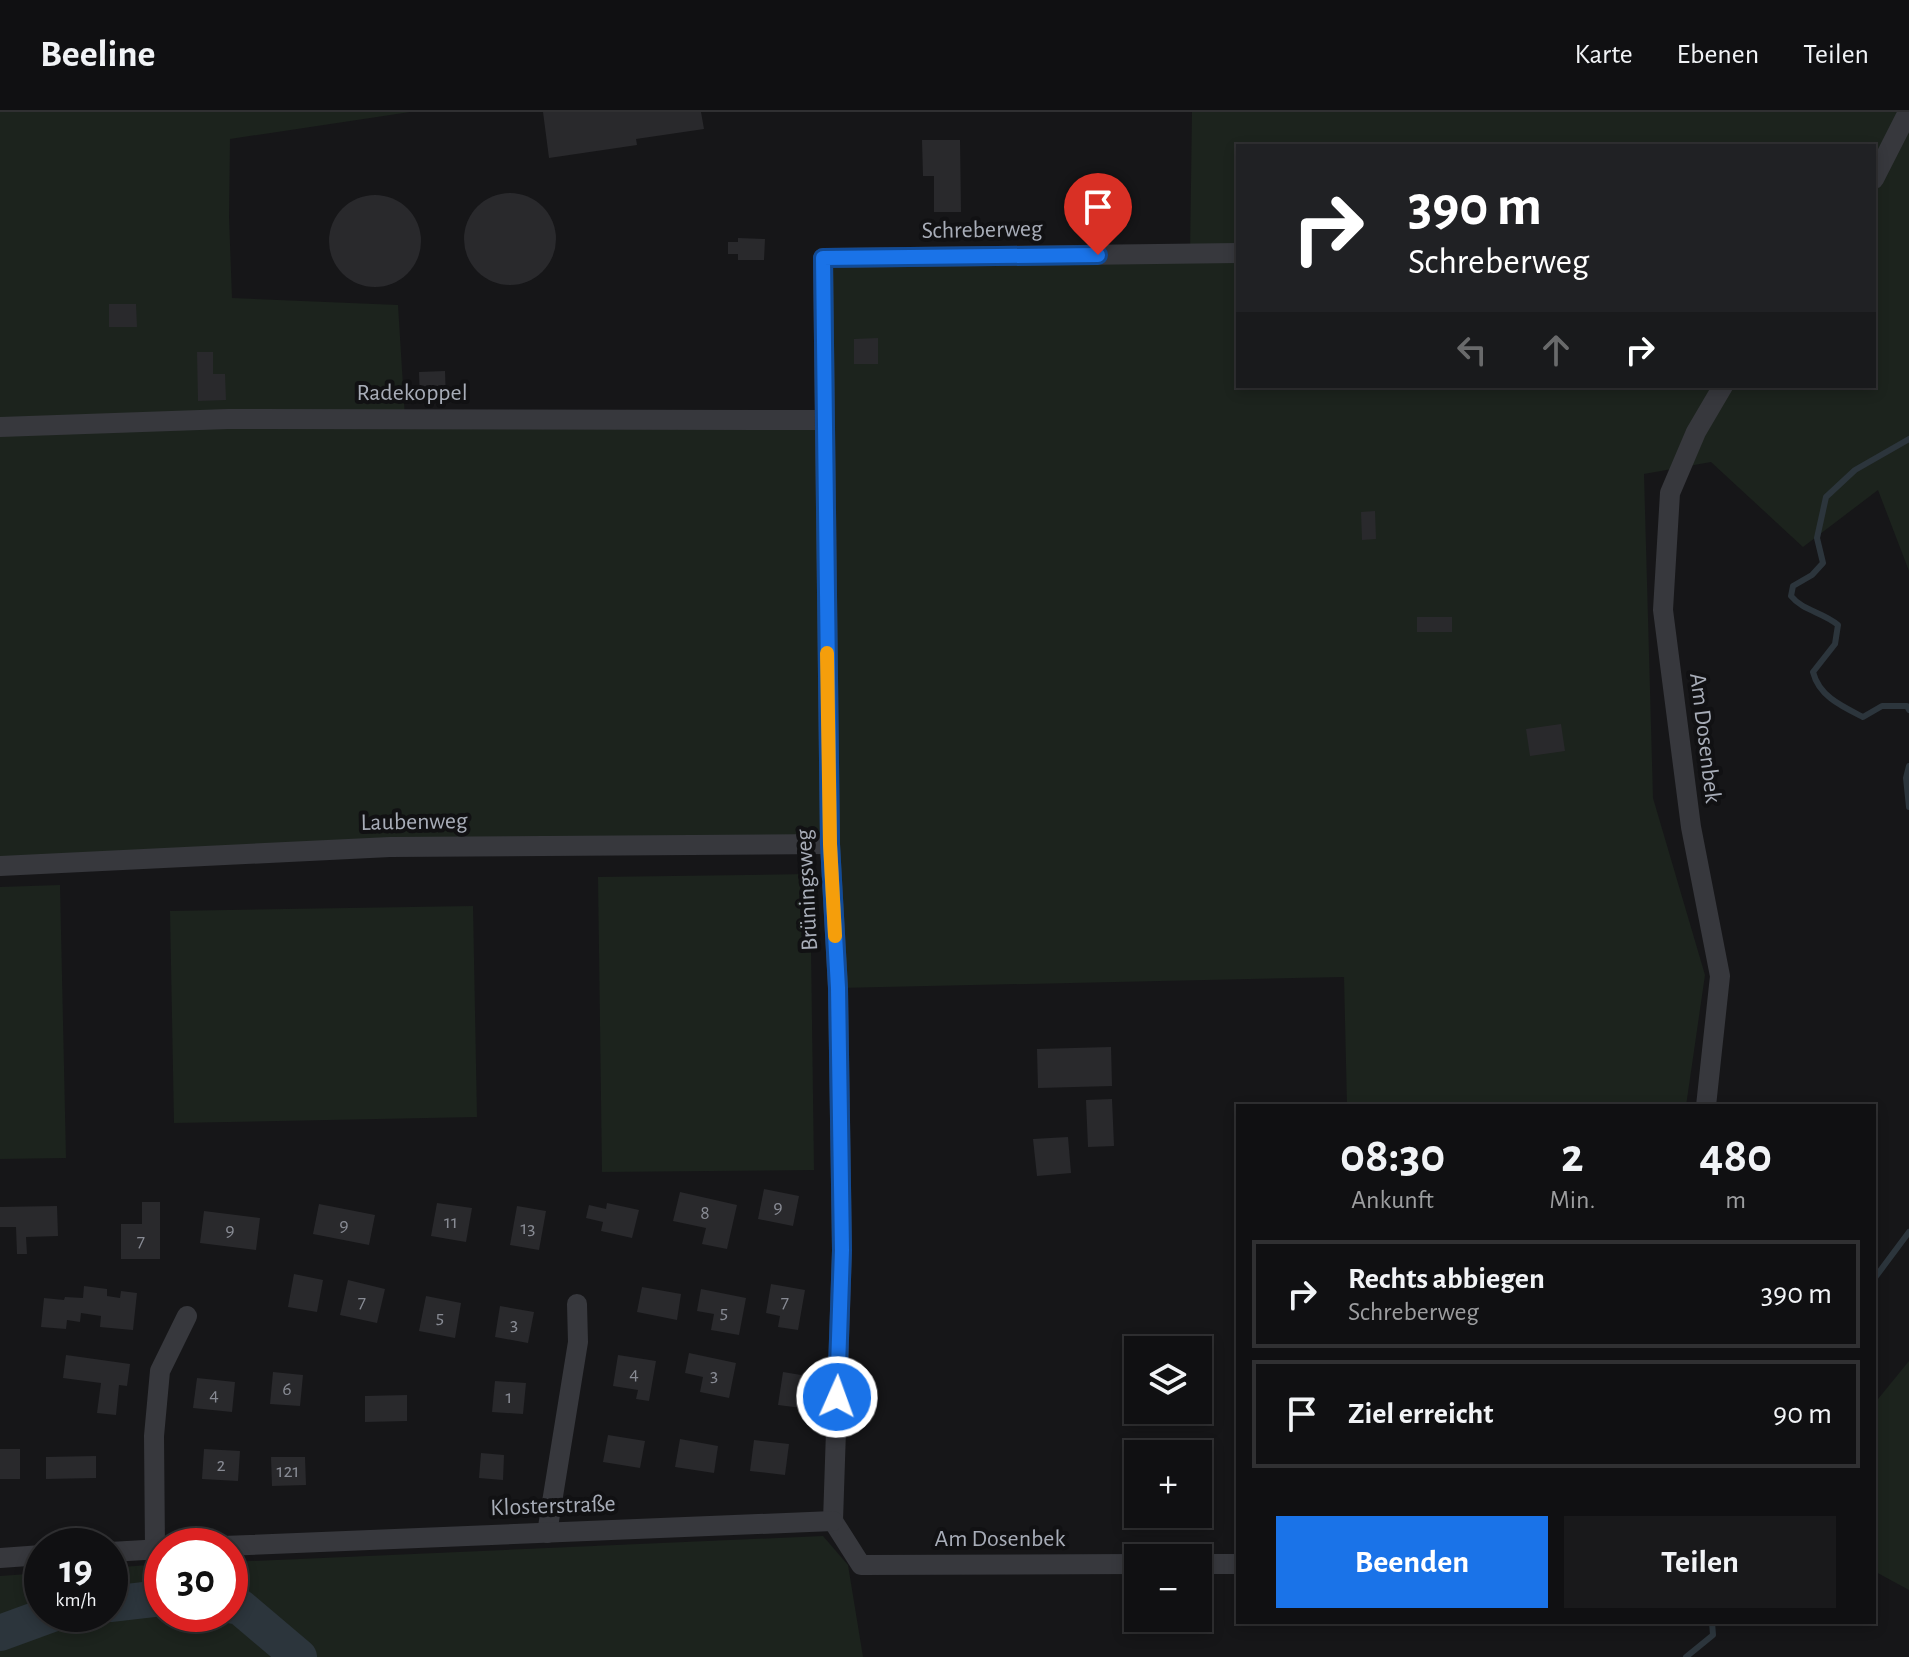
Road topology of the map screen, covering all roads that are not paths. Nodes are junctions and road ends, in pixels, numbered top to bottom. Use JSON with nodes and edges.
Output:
{"nodes":[{"id":1,"x":1908,"y":112,"type":"edge"},
{"id":2,"x":1876,"y":175,"type":"edge"},
{"id":3,"x":1236,"y":253,"type":"edge"},
{"id":4,"x":823,"y":258,"type":"joint"},
{"id":5,"x":1722,"y":388,"type":"edge"},
{"id":6,"x":824,"y":420,"type":"junction"},
{"id":7,"x":0,"y":427,"type":"edge"},
{"id":8,"x":830,"y":844,"type":"junction"},
{"id":9,"x":0,"y":866,"type":"edge"},
{"id":10,"x":1706,"y":1104,"type":"edge"},
{"id":11,"x":577,"y":1304,"type":"dead end"},
{"id":12,"x":187,"y":1316,"type":"dead end"},
{"id":13,"x":833,"y":1521,"type":"junction"},
{"id":14,"x":158,"y":1528,"type":"edge"},
{"id":15,"x":547,"y":1533,"type":"junction"},
{"id":16,"x":248,"y":1545,"type":"edge"},
{"id":17,"x":24,"y":1556,"type":"edge"},
{"id":18,"x":0,"y":1558,"type":"edge"},
{"id":19,"x":1124,"y":1564,"type":"edge"},
{"id":20,"x":1212,"y":1564,"type":"edge"},
{"id":21,"x":1236,"y":1564,"type":"edge"}],
"edges":[{"from":1,"to":2,"type":"street"},
{"from":3,"to":4,"type":"street","name":"Schreberweg"},
{"from":4,"to":6,"type":"street","name":"Brüningsweg"},
{"from":5,"to":10,"type":"street","name":"Am Dosenbek"},
{"from":6,"to":7,"type":"street","name":"Radekoppel"},
{"from":6,"to":8,"type":"street","name":"Brüningsweg"},
{"from":8,"to":9,"type":"street","name":"Laubenweg"},
{"from":8,"to":13,"type":"street","name":"Brüningsweg"},
{"from":11,"to":15,"type":"street"},
{"from":12,"to":14,"type":"street"},
{"from":13,"to":15,"type":"street","name":"Klosterstraße"},
{"from":13,"to":19,"type":"street","name":"Am Dosenbek"},
{"from":15,"to":16,"type":"street","name":"Klosterstraße"},
{"from":17,"to":18,"type":"street"},
{"from":20,"to":21,"type":"street"}]}
